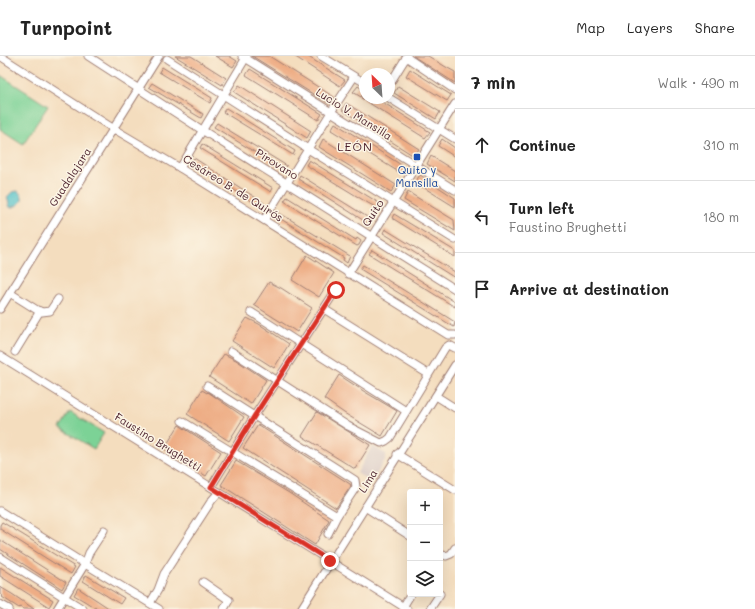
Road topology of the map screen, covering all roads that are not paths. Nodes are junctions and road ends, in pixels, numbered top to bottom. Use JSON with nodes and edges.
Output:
{"nodes":[{"id":1,"x":0,"y":56,"type":"edge"},
{"id":2,"x":88,"y":56,"type":"edge"},
{"id":3,"x":159,"y":56,"type":"edge"},
{"id":4,"x":321,"y":56,"type":"edge"},
{"id":5,"x":245,"y":57,"type":"edge"},
{"id":6,"x":407,"y":57,"type":"edge"},
{"id":7,"x":167,"y":59,"type":"dead end"},
{"id":8,"x":395,"y":75,"type":"edge"},
{"id":9,"x":354,"y":77,"type":"junction"},
{"id":10,"x":359,"y":80,"type":"edge"},
{"id":11,"x":139,"y":89,"type":"junction"},
{"id":12,"x":455,"y":90,"type":"edge"},
{"id":13,"x":223,"y":95,"type":"junction"},
{"id":14,"x":395,"y":102,"type":"edge"},
{"id":15,"x":455,"y":104,"type":"edge"},
{"id":16,"x":331,"y":112,"type":"junction"},
{"id":17,"x":114,"y":129,"type":"junction"},
{"id":18,"x":439,"y":129,"type":"junction"},
{"id":19,"x":202,"y":130,"type":"junction"},
{"id":20,"x":455,"y":139,"type":"edge"},
{"id":21,"x":308,"y":149,"type":"junction"},
{"id":22,"x":416,"y":165,"type":"junction"},
{"id":23,"x":180,"y":168,"type":"junction"},
{"id":24,"x":286,"y":183,"type":"junction"},
{"id":25,"x":455,"y":190,"type":"edge"},
{"id":26,"x":394,"y":201,"type":"junction"},
{"id":27,"x":264,"y":220,"type":"junction"},
{"id":28,"x":371,"y":237,"type":"junction"},
{"id":29,"x":455,"y":240,"type":"edge"},
{"id":30,"x":348,"y":274,"type":"junction"},
{"id":31,"x":455,"y":289,"type":"edge"},
{"id":32,"x":336,"y":290,"type":"dead end"},
{"id":33,"x":0,"y":294,"type":"edge"},
{"id":34,"x":8,"y":296,"type":"junction"},
{"id":35,"x":58,"y":299,"type":"dead end"},
{"id":36,"x":0,"y":309,"type":"edge"},
{"id":37,"x":324,"y":309,"type":"junction"},
{"id":38,"x":40,"y":311,"type":"junction"},
{"id":39,"x":251,"y":312,"type":"dead end"},
{"id":40,"x":455,"y":335,"type":"edge"},
{"id":41,"x":301,"y":344,"type":"junction"},
{"id":42,"x":455,"y":348,"type":"edge"},
{"id":43,"x":231,"y":351,"type":"dead end"},
{"id":44,"x":15,"y":352,"type":"dead end"},
{"id":45,"x":0,"y":356,"type":"edge"},
{"id":46,"x":455,"y":365,"type":"edge"},
{"id":47,"x":428,"y":374,"type":"junction"},
{"id":48,"x":278,"y":380,"type":"junction"},
{"id":49,"x":207,"y":386,"type":"dead end"},
{"id":50,"x":436,"y":396,"type":"junction"},
{"id":51,"x":455,"y":408,"type":"edge"},
{"id":52,"x":406,"y":411,"type":"junction"},
{"id":53,"x":255,"y":415,"type":"junction"},
{"id":54,"x":182,"y":421,"type":"dead end"},
{"id":55,"x":232,"y":452,"type":"junction"},
{"id":56,"x":398,"y":454,"type":"junction"},
{"id":57,"x":211,"y":487,"type":"junction"},
{"id":58,"x":455,"y":490,"type":"edge"},
{"id":59,"x":219,"y":492,"type":"junction"},
{"id":60,"x":365,"y":507,"type":"junction"},
{"id":61,"x":0,"y":510,"type":"edge"},
{"id":62,"x":337,"y":516,"type":"junction"},
{"id":63,"x":104,"y":530,"type":"dead end"},
{"id":64,"x":328,"y":534,"type":"dead end"},
{"id":65,"x":407,"y":534,"type":"edge"},
{"id":66,"x":455,"y":548,"type":"edge"},
{"id":67,"x":443,"y":555,"type":"edge"},
{"id":68,"x":0,"y":557,"type":"edge"},
{"id":69,"x":330,"y":561,"type":"junction"},
{"id":70,"x":85,"y":564,"type":"junction"},
{"id":71,"x":203,"y":582,"type":"dead end"},
{"id":72,"x":64,"y":597,"type":"junction"},
{"id":73,"x":410,"y":597,"type":"edge"},
{"id":74,"x":438,"y":597,"type":"edge"},
{"id":75,"x":150,"y":603,"type":"junction"},
{"id":76,"x":0,"y":604,"type":"edge"},
{"id":77,"x":405,"y":608,"type":"edge"},
{"id":78,"x":9,"y":609,"type":"edge"},
{"id":79,"x":57,"y":609,"type":"edge"},
{"id":80,"x":83,"y":609,"type":"edge"},
{"id":81,"x":159,"y":609,"type":"edge"},
{"id":82,"x":224,"y":609,"type":"edge"},
{"id":83,"x":301,"y":609,"type":"edge"},
{"id":84,"x":430,"y":609,"type":"edge"}],
"edges":[{"from":1,"to":17,"type":"street","name":"Cesáreo B. de Quirós"},
{"from":2,"to":11,"type":"street","name":"Pirovano"},
{"from":3,"to":11,"type":"street","name":"Guadalajara"},
{"from":4,"to":9,"type":"street"},
{"from":5,"to":13,"type":"street"},
{"from":5,"to":16,"type":"street","name":"Lucio V. Mansilla"},
{"from":6,"to":8,"type":"street"},
{"from":6,"to":12,"type":"street"},
{"from":7,"to":13,"type":"street"},
{"from":9,"to":10,"type":"street"},
{"from":9,"to":16,"type":"street"},
{"from":11,"to":17,"type":"street","name":"Guadalajara"},
{"from":11,"to":19,"type":"street","name":"Pirovano"},
{"from":13,"to":19,"type":"street"},
{"from":13,"to":21,"type":"street"},
{"from":14,"to":18,"type":"street"},
{"from":15,"to":18,"type":"street","name":"Quito"},
{"from":16,"to":21,"type":"street"},
{"from":16,"to":22,"type":"street","name":"Lucio V. Mansilla"},
{"from":17,"to":23,"type":"street","name":"Cesáreo B. de Quirós"},
{"from":17,"to":34,"type":"street","name":"Guadalajara"},
{"from":18,"to":20,"type":"street"},
{"from":18,"to":22,"type":"street","name":"Quito"},
{"from":19,"to":23,"type":"street"},
{"from":19,"to":24,"type":"street","name":"Pirovano"},
{"from":21,"to":24,"type":"street"},
{"from":21,"to":26,"type":"street"},
{"from":22,"to":25,"type":"street","name":"Lucio V. Mansilla"},
{"from":22,"to":26,"type":"street","name":"Quito"},
{"from":23,"to":27,"type":"street","name":"Cesáreo B. de Quirós"},
{"from":24,"to":27,"type":"street"},
{"from":24,"to":28,"type":"street","name":"Pirovano"},
{"from":26,"to":28,"type":"street","name":"Quito"},
{"from":26,"to":29,"type":"street"},
{"from":27,"to":30,"type":"street","name":"Cesáreo B. de Quirós"},
{"from":28,"to":30,"type":"street","name":"Quito"},
{"from":28,"to":31,"type":"street","name":"Pirovano"},
{"from":30,"to":40,"type":"street","name":"Cesáreo B. de Quirós"},
{"from":32,"to":37,"type":"street"},
{"from":33,"to":34,"type":"street"},
{"from":34,"to":36,"type":"street","name":"Guadalajara"},
{"from":34,"to":38,"type":"street"},
{"from":35,"to":38,"type":"street"},
{"from":37,"to":41,"type":"street"},
{"from":37,"to":47,"type":"street"},
{"from":38,"to":44,"type":"street"},
{"from":39,"to":41,"type":"street"},
{"from":41,"to":48,"type":"street"},
{"from":41,"to":52,"type":"street"},
{"from":42,"to":47,"type":"street"},
{"from":43,"to":48,"type":"street"},
{"from":45,"to":57,"type":"street","name":"Faustino Brughetti"},
{"from":46,"to":50,"type":"street","name":"Lima"},
{"from":47,"to":52,"type":"street"},
{"from":48,"to":52,"type":"street"},
{"from":48,"to":53,"type":"street"},
{"from":49,"to":53,"type":"street"},
{"from":50,"to":51,"type":"street"},
{"from":50,"to":56,"type":"street","name":"Lima"},
{"from":53,"to":55,"type":"street"},
{"from":53,"to":62,"type":"street"},
{"from":54,"to":55,"type":"street"},
{"from":55,"to":57,"type":"street"},
{"from":55,"to":62,"type":"street"},
{"from":56,"to":58,"type":"street"},
{"from":56,"to":60,"type":"street","name":"Lima"},
{"from":57,"to":59,"type":"street","name":"Faustino Brughetti"},
{"from":59,"to":69,"type":"street","name":"Faustino Brughetti"},
{"from":59,"to":75,"type":"street"},
{"from":60,"to":65,"type":"street"},
{"from":60,"to":69,"type":"street","name":"Lima"},
{"from":61,"to":70,"type":"street"},
{"from":62,"to":64,"type":"street"},
{"from":63,"to":70,"type":"street"},
{"from":66,"to":67,"type":"street"},
{"from":68,"to":72,"type":"street"},
{"from":69,"to":77,"type":"street","name":"Faustino Brughetti"},
{"from":69,"to":83,"type":"street","name":"Lima"},
{"from":70,"to":72,"type":"street"},
{"from":70,"to":75,"type":"street"},
{"from":71,"to":82,"type":"street"},
{"from":72,"to":79,"type":"street"},
{"from":72,"to":80,"type":"street"},
{"from":73,"to":77,"type":"street"},
{"from":74,"to":84,"type":"street"},
{"from":75,"to":81,"type":"street"},
{"from":76,"to":78,"type":"street"}]}
